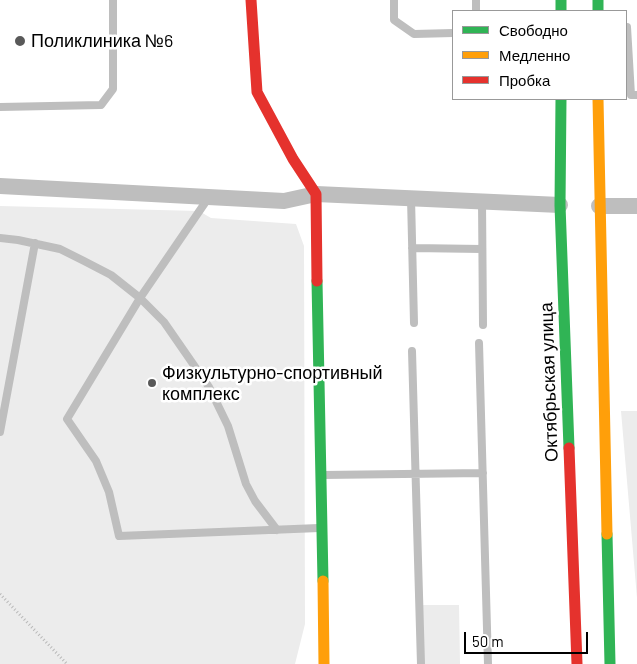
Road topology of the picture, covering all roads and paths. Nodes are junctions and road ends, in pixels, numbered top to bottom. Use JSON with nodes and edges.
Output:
{"nodes":[{"id":1,"x":113,"y":0,"type":"edge"},
{"id":2,"x":394,"y":0,"type":"edge"},
{"id":3,"x":249,"y":2,"type":"edge"},
{"id":4,"x":452,"y":33,"type":"edge"},
{"id":5,"x":627,"y":41,"type":"edge"},
{"id":6,"x":637,"y":95,"type":"edge"},
{"id":7,"x":561,"y":100,"type":"edge"},
{"id":8,"x":598,"y":100,"type":"edge"},
{"id":9,"x":0,"y":107,"type":"edge"},
{"id":10,"x":0,"y":186,"type":"edge"},
{"id":11,"x":316,"y":194,"type":"junction"},
{"id":12,"x":209,"y":197,"type":"junction"},
{"id":13,"x":411,"y":198,"type":"junction"},
{"id":14,"x":482,"y":202,"type":"junction"},
{"id":15,"x":560,"y":205,"type":"junction"},
{"id":16,"x":599,"y":206,"type":"junction"},
{"id":17,"x":637,"y":206,"type":"edge"},
{"id":18,"x":0,"y":238,"type":"edge"},
{"id":19,"x":35,"y":243,"type":"junction"},
{"id":20,"x":412,"y":248,"type":"junction"},
{"id":21,"x":482,"y":249,"type":"junction"},
{"id":22,"x":140,"y":298,"type":"junction"},
{"id":23,"x":414,"y":323,"type":"dead end"},
{"id":24,"x":483,"y":325,"type":"dead end"},
{"id":25,"x":479,"y":343,"type":"dead end"},
{"id":26,"x":412,"y":350,"type":"dead end"},
{"id":27,"x":0,"y":432,"type":"edge"},
{"id":28,"x":483,"y":473,"type":"junction"},
{"id":29,"x":415,"y":474,"type":"junction"},
{"id":30,"x":321,"y":476,"type":"junction"},
{"id":31,"x":322,"y":528,"type":"junction"},
{"id":32,"x":277,"y":530,"type":"junction"},
{"id":33,"x":0,"y":594,"type":"edge"},
{"id":34,"x":67,"y":664,"type":"edge"},
{"id":35,"x":324,"y":664,"type":"edge"},
{"id":36,"x":421,"y":664,"type":"edge"},
{"id":37,"x":488,"y":664,"type":"edge"},
{"id":38,"x":577,"y":664,"type":"edge"},
{"id":39,"x":610,"y":664,"type":"edge"}],
"edges":[{"from":1,"to":9,"type":"lane"},
{"from":2,"to":4,"type":"lane"},
{"from":3,"to":11,"type":"street"},
{"from":5,"to":6,"type":"lane"},
{"from":7,"to":15,"type":"street","name":"Октябрьская улица"},
{"from":8,"to":16,"type":"street"},
{"from":10,"to":12,"type":"street"},
{"from":11,"to":12,"type":"street"},
{"from":11,"to":13,"type":"street"},
{"from":11,"to":30,"type":"street"},
{"from":12,"to":22,"type":"lane"},
{"from":13,"to":14,"type":"street"},
{"from":13,"to":20,"type":"lane"},
{"from":14,"to":15,"type":"street"},
{"from":14,"to":21,"type":"lane"},
{"from":15,"to":38,"type":"street","name":"Октябрьская улица"},
{"from":16,"to":17,"type":"street"},
{"from":16,"to":39,"type":"street"},
{"from":18,"to":19,"type":"lane"},
{"from":19,"to":22,"type":"lane"},
{"from":19,"to":27,"type":"lane"},
{"from":20,"to":21,"type":"lane"},
{"from":20,"to":23,"type":"lane"},
{"from":21,"to":24,"type":"lane"},
{"from":22,"to":32,"type":"lane"},
{"from":22,"to":32,"type":"lane"},
{"from":25,"to":28,"type":"lane"},
{"from":26,"to":29,"type":"lane"},
{"from":28,"to":29,"type":"lane"},
{"from":28,"to":37,"type":"lane"},
{"from":29,"to":30,"type":"lane"},
{"from":29,"to":36,"type":"lane"},
{"from":30,"to":31,"type":"street"},
{"from":31,"to":32,"type":"lane"},
{"from":31,"to":35,"type":"street"},
{"from":33,"to":34,"type":"path"}]}
